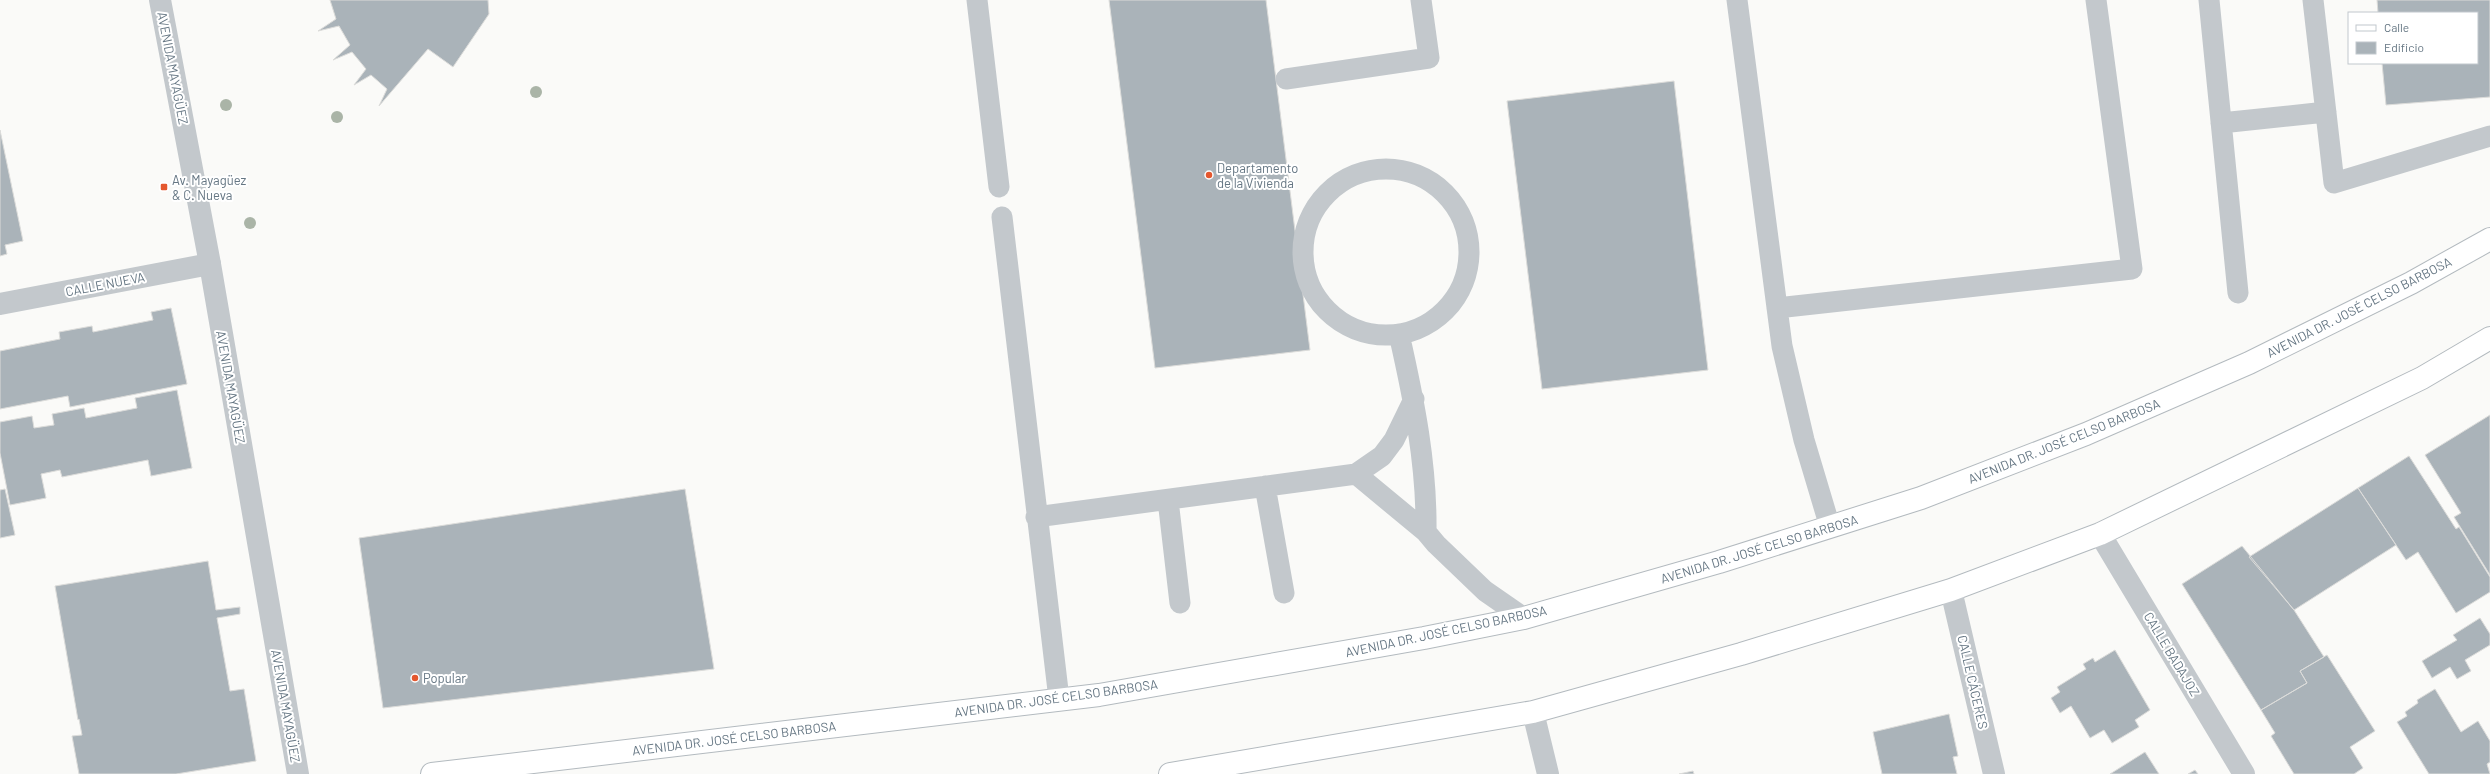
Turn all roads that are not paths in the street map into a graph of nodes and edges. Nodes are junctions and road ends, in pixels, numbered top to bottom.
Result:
1 (160, 0) edge
2 (977, 0) edge
3 (1421, 0) edge
4 (1737, 0) edge
5 (2096, 0) edge
6 (2209, 0) edge
7 (2313, 0) edge
8 (1286, 79) dead end
9 (2326, 112) junction
10 (2221, 123) junction
11 (2490, 136) edge
12 (999, 187) dead end
13 (1002, 217) dead end
14 (2490, 238) edge
15 (210, 264) junction
16 (2238, 293) dead end
17 (0, 304) edge
18 (1777, 308) junction
19 (1400, 334) junction
20 (2490, 338) edge
21 (1414, 399) junction
22 (1356, 474) junction
23 (1265, 486) junction
24 (1168, 500) junction
25 (1036, 517) junction
26 (1830, 527) junction
27 (1426, 532) junction
28 (2100, 534) junction
29 (1951, 590) junction
30 (1284, 593) dead end
31 (1180, 603) dead end
32 (1524, 618) junction
33 (1059, 699) junction
34 (1534, 712) junction
35 (298, 774) edge
36 (432, 774) edge
37 (1170, 774) edge
38 (1548, 774) edge
39 (1994, 774) edge
40 (2244, 774) edge

1 - 15 street, AVENIDA MAYAGÜEZ
2 - 12 lane
3 - 8 lane
4 - 18 lane
5 - 18 lane
6 - 10 lane
7 - 9 lane
9 - 10 lane
9 - 11 lane
10 - 16 lane
13 - 25 lane
14 - 26 main road, AVENIDA DR. JOSÉ CELSO BARBOSA
15 - 17 street, CALLE NUEVA
15 - 35 street, AVENIDA MAYAGÜEZ
18 - 26 lane
19 - 19 lane
19 - 21 lane
20 - 28 main road
21 - 22 lane
21 - 27 lane
22 - 23 lane
22 - 27 lane
23 - 24 lane
23 - 30 lane
24 - 25 lane
24 - 31 lane
25 - 33 lane
26 - 32 main road, AVENIDA DR. JOSÉ CELSO BARBOSA
27 - 32 lane
28 - 29 main road
28 - 40 street, CALLE BADAJOZ
29 - 34 main road
29 - 39 street, CALLE CÁCERES
32 - 33 main road, AVENIDA DR. JOSÉ CELSO BARBOSA
33 - 36 main road, AVENIDA DR. JOSÉ CELSO BARBOSA
34 - 37 main road
34 - 38 street

